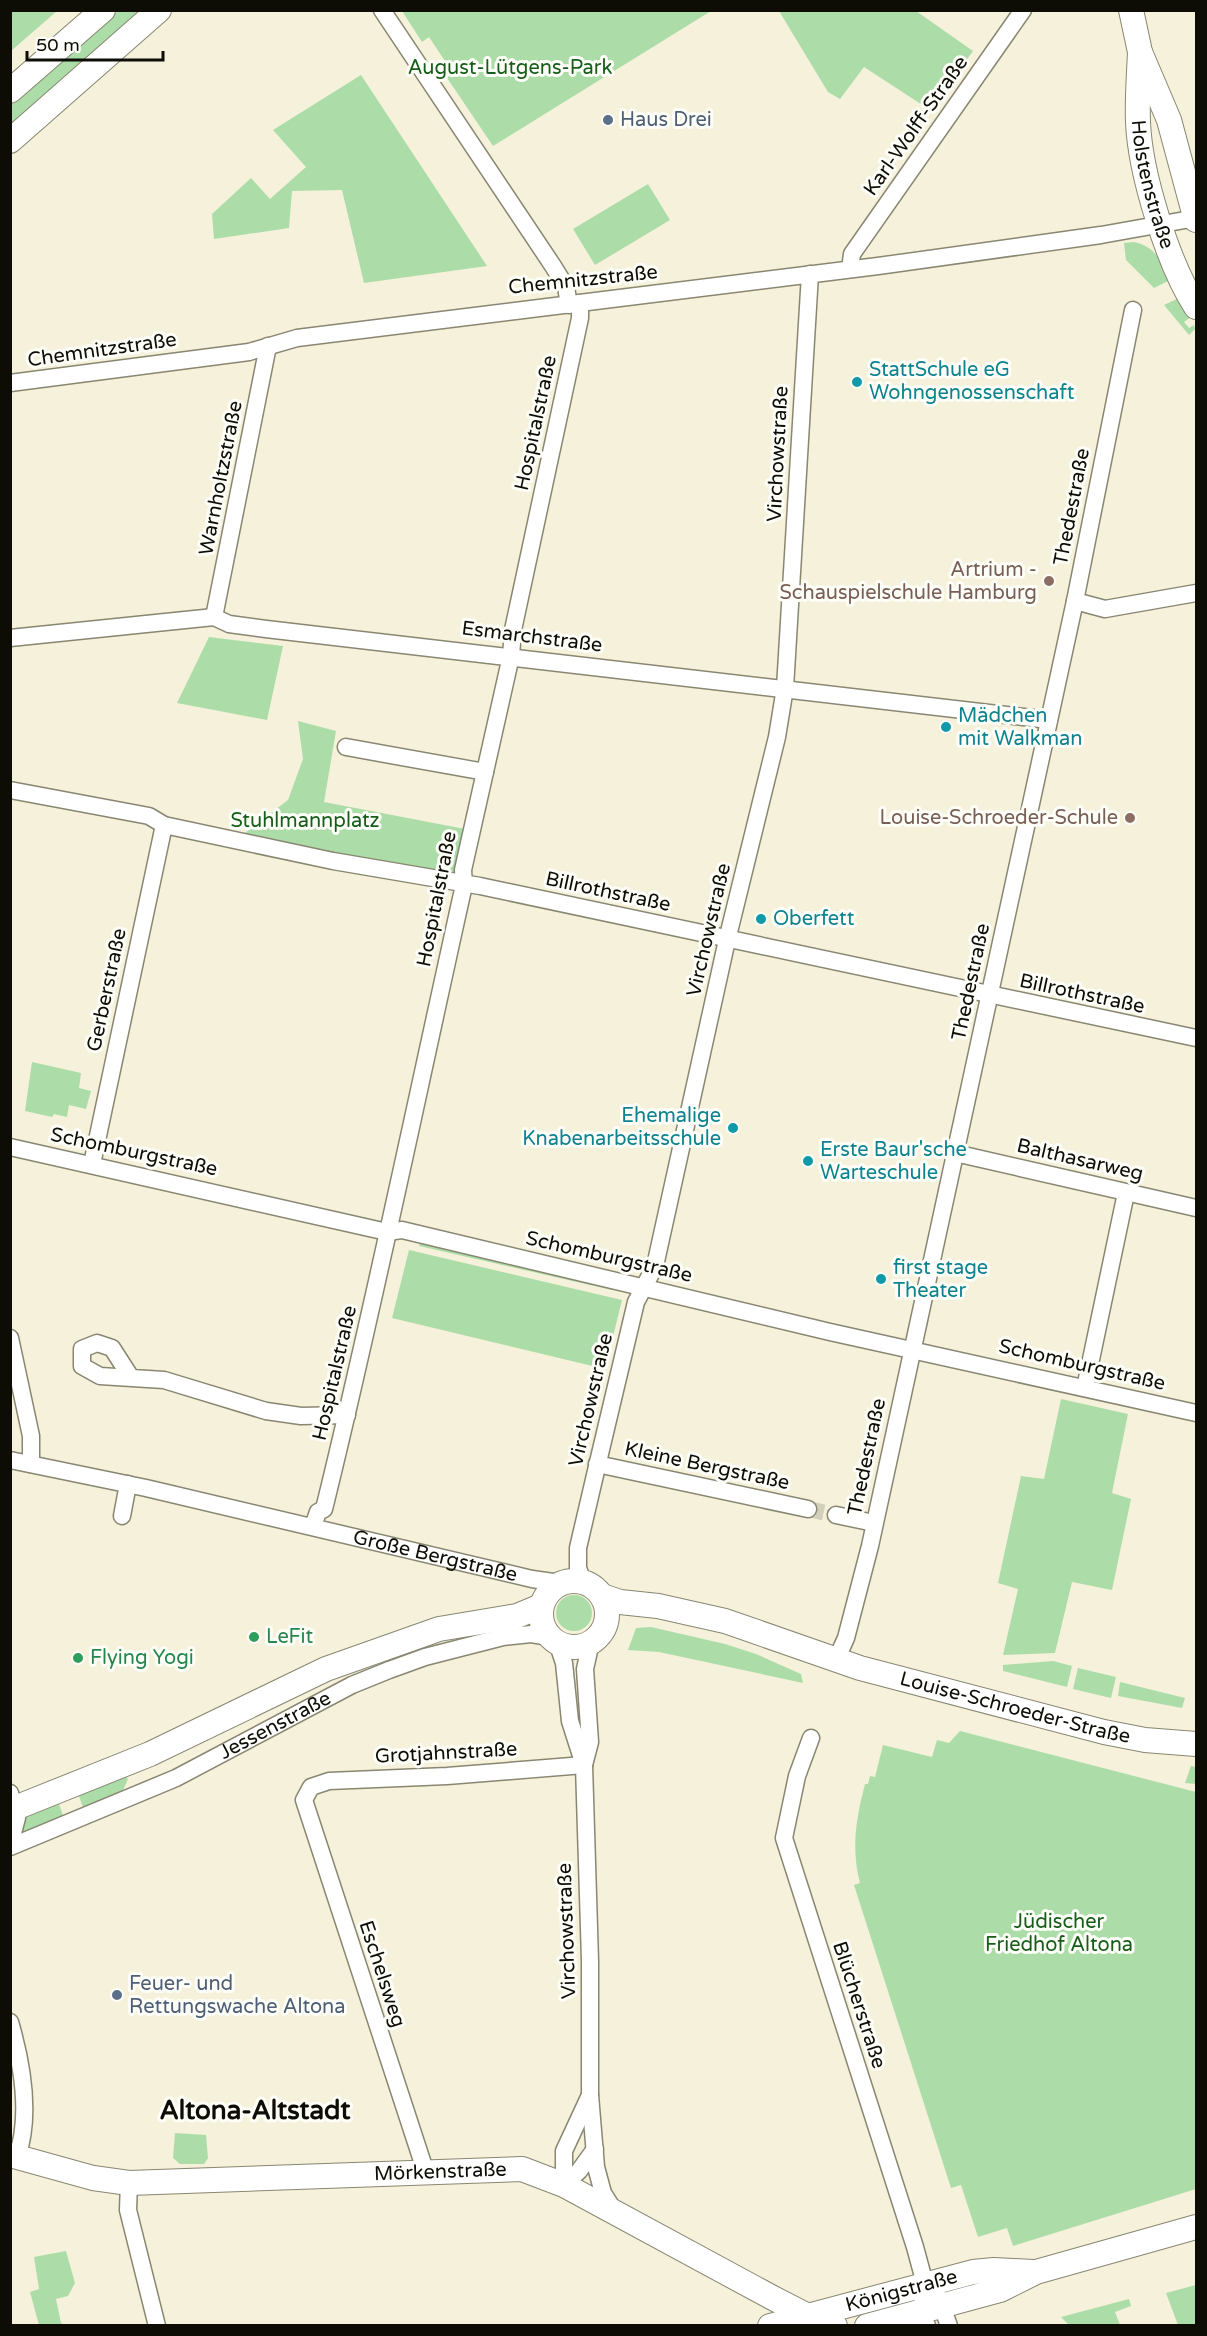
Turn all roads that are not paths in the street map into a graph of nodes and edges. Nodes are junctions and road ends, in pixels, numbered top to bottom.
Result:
1 (103, 10) edge
2 (159, 10) edge
3 (382, 10) edge
4 (1023, 10) edge
5 (1131, 10) edge
6 (1140, 52) junction
7 (10, 91) edge
8 (10, 141) edge
9 (1196, 219) edge
10 (1161, 226) junction
11 (850, 269) junction
12 (810, 274) junction
13 (574, 304) junction
14 (1197, 307) edge
15 (1133, 310) dead end
16 (268, 346) junction
17 (10, 383) edge
18 (1197, 593) edge
19 (1075, 601) junction
20 (214, 617) junction
21 (10, 638) edge
22 (511, 656) junction
23 (785, 688) junction
24 (1049, 720) junction
25 (346, 747) dead end
26 (485, 772) junction
27 (10, 790) edge
28 (164, 825) junction
29 (464, 885) junction
30 (728, 940) junction
31 (989, 996) junction
32 (1197, 1038) edge
33 (10, 1147) edge
34 (955, 1153) junction
35 (92, 1164) junction
36 (1126, 1192) junction
37 (1197, 1208) edge
38 (387, 1232) junction
39 (645, 1286) junction
40 (10, 1338) edge
41 (913, 1349) junction
42 (130, 1376) dead end
43 (1085, 1388) junction
44 (1197, 1413) edge
45 (347, 1415) junction
46 (10, 1460) edge
47 (31, 1464) junction
48 (597, 1464) junction
49 (128, 1484) junction
50 (807, 1509) tunnel mouth
51 (836, 1515) tunnel mouth
52 (122, 1516) dead end
53 (874, 1523) junction
54 (314, 1526) junction
55 (582, 1587) junction
56 (541, 1605) junction
57 (553, 1640) junction
58 (591, 1642) junction
59 (836, 1660) junction
60 (811, 1737) dead end
61 (1197, 1744) edge
62 (584, 1766) junction
63 (311, 1787) joint
64 (12, 1803) edge
65 (10, 1845) edge
66 (10, 2022) edge
67 (590, 2095) junction
68 (595, 2149) junction
69 (14, 2156) edge
70 (426, 2173) junction
71 (129, 2183) junction
72 (564, 2185) junction
73 (615, 2212) junction
74 (1197, 2227) edge
75 (1035, 2272) junction
76 (925, 2284) junction
77 (806, 2315) junction
78 (935, 2317) edge
79 (157, 2325) edge
80 (770, 2325) edge
81 (835, 2325) edge
82 (867, 2325) edge

1 - 7 street
2 - 8 street
3 - 13 street, Hospitalstraße
4 - 11 street, Karl-Wolff-Straße
5 - 6 street, Holstenstraße
6 - 9 street, Holstenstraße
6 - 10 street, Holstenstraße
9 - 10 street, Chemnitzstraße
10 - 11 street, Chemnitzstraße
10 - 14 street, Holstenstraße
11 - 12 street, Chemnitzstraße
12 - 13 street, Chemnitzstraße
12 - 23 street, Virchowstraße
13 - 16 street, Chemnitzstraße
13 - 22 street, Hospitalstraße
15 - 19 street, Thedestraße
16 - 17 street, Chemnitzstraße
16 - 20 street, Warnholtzstraße
18 - 19 street
19 - 24 street, Thedestraße
20 - 21 street, Esmarchstraße
20 - 22 street, Esmarchstraße
22 - 23 street, Esmarchstraße
22 - 26 street, Hospitalstraße
23 - 24 street, Esmarchstraße
23 - 30 street, Virchowstraße
24 - 31 street, Thedestraße
25 - 26 street
26 - 29 street, Hospitalstraße
27 - 28 street, Billrothstraße
28 - 29 street, Billrothstraße
28 - 35 street, Gerberstraße
29 - 30 street, Billrothstraße
29 - 38 street, Hospitalstraße
30 - 31 street, Billrothstraße
30 - 39 street, Virchowstraße
31 - 32 street, Billrothstraße
31 - 34 street, Thedestraße
33 - 35 street, Schomburgstraße
34 - 36 street, Balthasarweg
34 - 41 street, Thedestraße
35 - 38 street, Schomburgstraße
36 - 37 street, Balthasarweg
36 - 43 street
38 - 39 street, Schomburgstraße
38 - 45 street, Hospitalstraße
39 - 41 street, Schomburgstraße
39 - 48 street, Virchowstraße
40 - 47 street
41 - 43 street, Schomburgstraße
41 - 53 street, Thedestraße
42 - 45 street
43 - 44 street, Schomburgstraße
45 - 54 street, Hospitalstraße
46 - 47 street, Große Bergstraße
47 - 49 street, Große Bergstraße
48 - 50 street, Kleine Bergstraße
48 - 55 street, Virchowstraße
49 - 52 street
49 - 54 street, Große Bergstraße
51 - 53 street
53 - 59 street, Thedestraße
54 - 55 street, Große Bergstraße
55 - 56 street
55 - 58 street
55 - 59 street, Große Bergstraße
56 - 57 street
56 - 64 street, Jessenstraße
57 - 58 street
57 - 62 street, Virchowstraße
57 - 65 street, Jessenstraße
58 - 62 street, Virchowstraße
59 - 61 street, Louise-Schroeder-Straße
60 - 76 street, Blücherstraße
62 - 63 street, Grotjahnstraße
62 - 67 street, Virchowstraße
63 - 70 street, Eschelsweg
64 - 65 street
66 - 69 street
67 - 68 street, Virchowstraße
67 - 72 street, Virchowstraße
68 - 72 street
68 - 73 street, Virchowstraße
69 - 71 street, Mörkenstraße
70 - 71 street, Mörkenstraße
70 - 72 street, Mörkenstraße
71 - 79 street
72 - 73 street, Mörkenstraße
73 - 77 street, Mörkenstraße
74 - 75 street, Königstraße
75 - 76 street, Königstraße
75 - 78 street, Königstraße
76 - 77 street, Königstraße
76 - 78 street
77 - 80 street, Königstraße
77 - 81 street, Mörkenstraße
78 - 82 street, Königstraße

